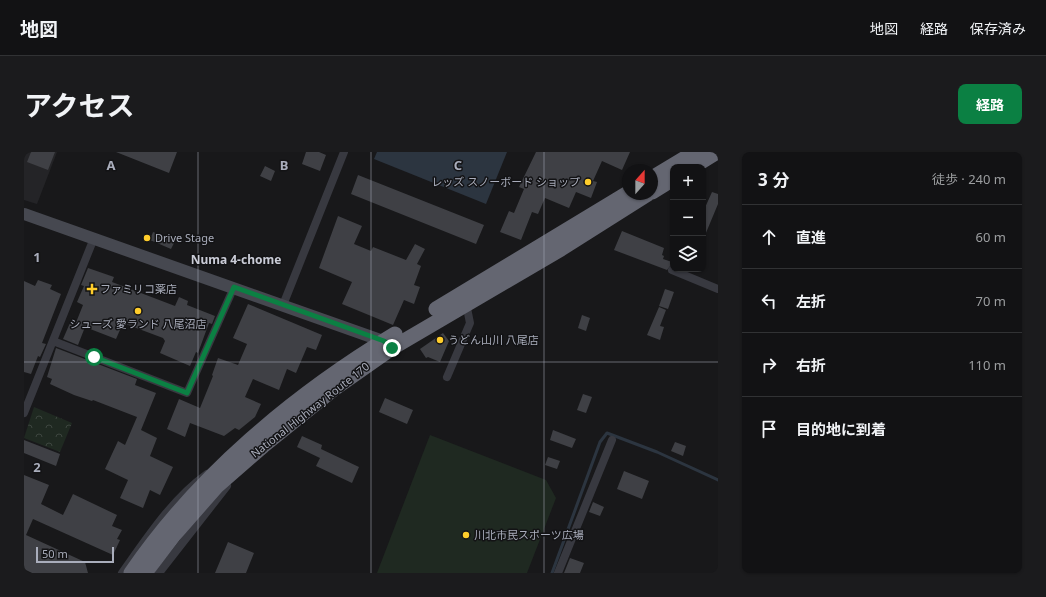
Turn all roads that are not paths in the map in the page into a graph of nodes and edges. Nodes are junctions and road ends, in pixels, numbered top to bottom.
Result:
1 (344, 152) edge
2 (696, 152) edge
3 (717, 152) edge
4 (698, 164) edge
5 (658, 174) edge
6 (670, 181) edge
7 (658, 188) edge
8 (622, 197) edge
9 (639, 200) edge
10 (24, 214) edge
11 (94, 238) junction
12 (677, 272) edge
13 (234, 287) junction
14 (718, 289) edge
15 (466, 303) junction
16 (283, 304) junction
17 (53, 341) junction
18 (388, 344) junction
19 (447, 377) dead end
20 (24, 413) edge
21 (612, 440) dead end
22 (242, 456) junction
23 (122, 573) edge
24 (131, 573) edge
25 (145, 573) edge
26 (159, 573) edge
27 (558, 573) edge

1 - 16 street
2 - 5 highway
3 - 4 highway
6 - 7 highway
8 - 18 highway, National Highway Route 170
9 - 15 highway, National Highway Route 170
10 - 11 street
11 - 13 street
11 - 17 street
12 - 14 street
13 - 16 street
13 - 17 street
15 - 18 highway, National Highway Route 170
15 - 19 street
16 - 18 street
17 - 20 street
18 - 22 highway, National Highway Route 170
21 - 27 street
22 - 23 street
22 - 24 highway, National Highway Route 170
22 - 25 highway, National Highway Route 170
22 - 26 street

